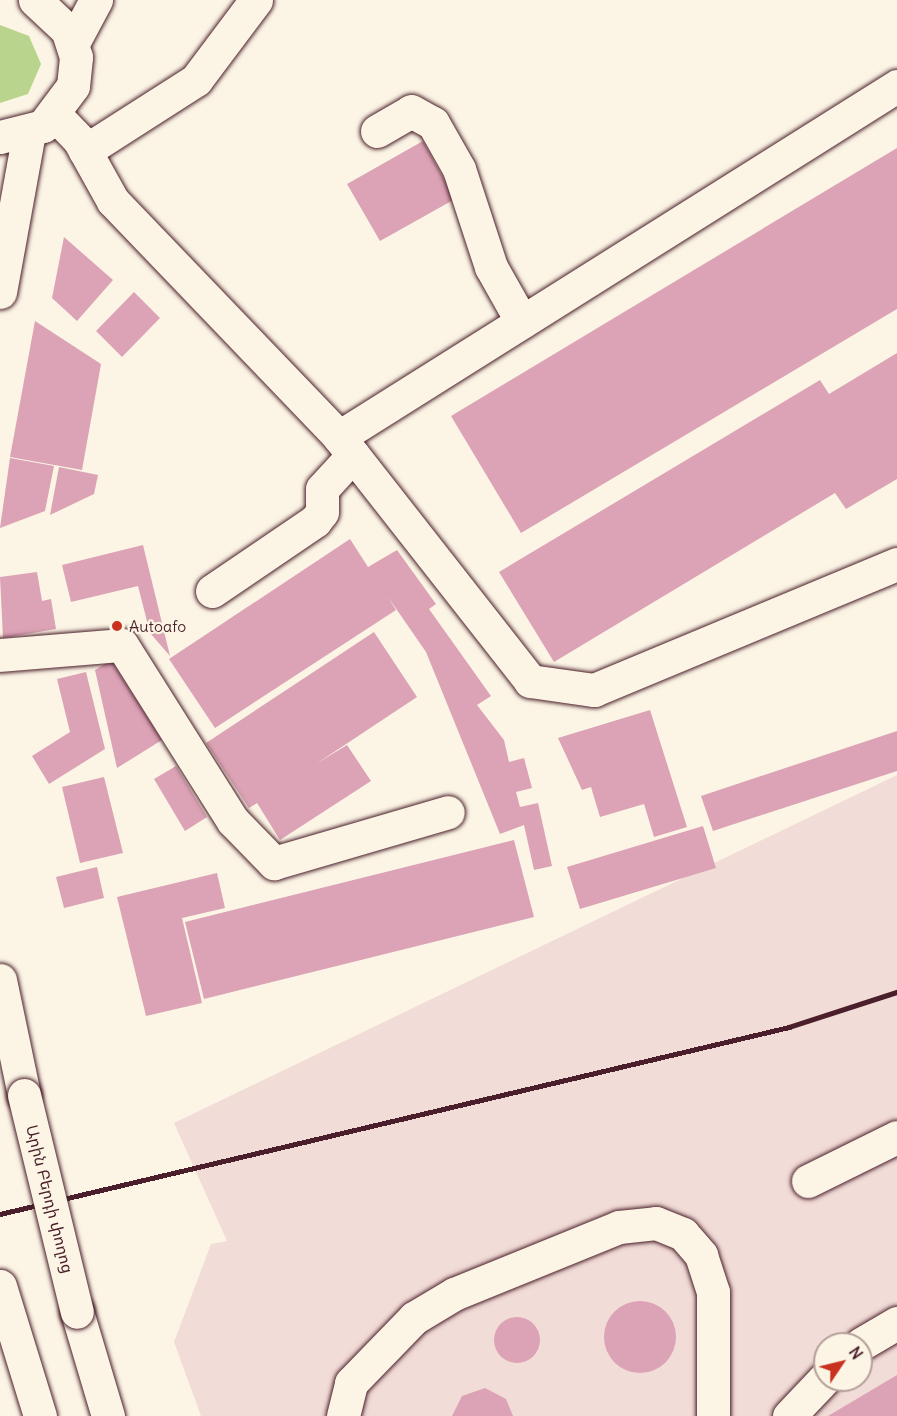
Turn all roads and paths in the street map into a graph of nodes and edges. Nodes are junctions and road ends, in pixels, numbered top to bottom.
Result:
1 (35, 0) edge
2 (96, 0) edge
3 (256, 0) edge
4 (73, 43) junction
5 (897, 86) edge
6 (28, 128) edge
7 (377, 131) dead end
8 (85, 151) junction
9 (0, 292) edge
10 (522, 322) junction
11 (346, 446) junction
12 (897, 564) edge
13 (212, 591) dead end
14 (0, 655) edge
15 (448, 812) dead end
16 (0, 980) edge
17 (897, 1137) edge
18 (808, 1181) dead end
19 (0, 1286) edge
20 (897, 1323) edge
21 (873, 1337) edge
22 (813, 1391) edge
23 (40, 1416) edge
24 (108, 1416) edge
25 (343, 1416) edge
26 (713, 1416) edge
27 (789, 1416) edge

1 - 4 main road
2 - 4 main road
3 - 8 main road
4 - 6 main road
5 - 10 main road
6 - 8 main road
6 - 9 main road
7 - 10 main road
8 - 11 main road
10 - 11 main road
11 - 12 main road
11 - 13 main road
14 - 15 main road
16 - 24 main road, Արին Բերդի փողոց, bridge
17 - 18 main road
19 - 23 main road
20 - 21 main road
22 - 27 main road
25 - 26 main road

